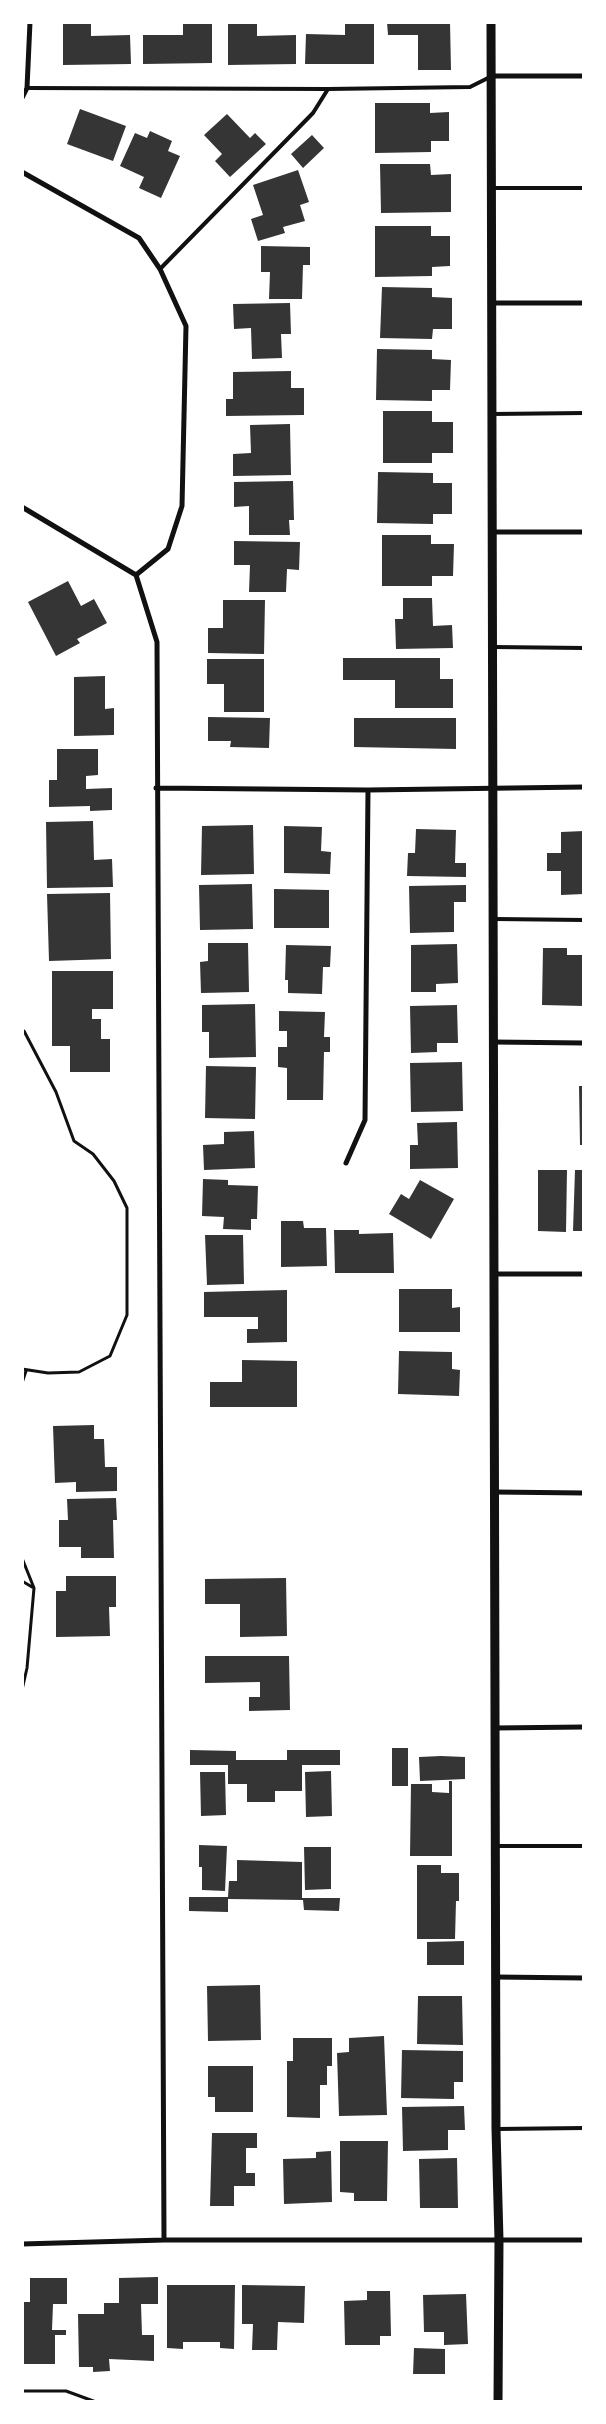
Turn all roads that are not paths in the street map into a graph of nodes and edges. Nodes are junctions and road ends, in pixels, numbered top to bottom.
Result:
1 (30, 22) edge
2 (491, 22) edge
3 (492, 76) junction
4 (584, 76) edge
5 (27, 88) junction
6 (328, 89) junction
7 (22, 98) edge
8 (22, 172) edge
9 (491, 188) junction
10 (584, 188) edge
11 (160, 269) junction
12 (491, 303) junction
13 (584, 303) edge
14 (584, 413) edge
15 (491, 414) junction
16 (22, 507) edge
17 (491, 532) junction
18 (584, 532) edge
19 (136, 575) junction
20 (492, 647) junction
21 (584, 648) edge
22 (492, 787) junction
23 (156, 788) junction
24 (584, 788) edge
25 (368, 790) junction
26 (492, 919) junction
27 (584, 920) edge
28 (493, 1042) junction
29 (584, 1043) edge
30 (346, 1163) dead end
31 (493, 1274) junction
32 (584, 1274) edge
33 (494, 1492) junction
34 (584, 1493) edge
35 (584, 1727) edge
36 (494, 1728) junction
37 (495, 1846) junction
38 (584, 1846) edge
39 (495, 1977) junction
40 (584, 1978) edge
41 (584, 2128) edge
42 (496, 2129) junction
43 (164, 2240) junction
44 (499, 2240) junction
45 (584, 2240) edge
46 (22, 2244) edge
47 (498, 2402) edge

1 - 5 street
2 - 3 street
3 - 4 street
3 - 6 lane
3 - 9 street
5 - 6 lane
5 - 7 street
6 - 11 lane
8 - 11 street
9 - 10 lane
9 - 12 street
11 - 19 street
12 - 13 street
12 - 15 street
14 - 15 lane
15 - 17 street
16 - 19 street
17 - 18 street
17 - 20 street
19 - 23 street
20 - 21 lane
20 - 22 street
22 - 24 street
22 - 25 street
22 - 26 street
23 - 25 street
23 - 43 street
25 - 30 street
26 - 27 lane
26 - 28 street
28 - 29 street
28 - 31 street
31 - 32 street
31 - 33 street
33 - 34 street
33 - 36 street
35 - 36 street
36 - 37 street
37 - 38 lane
37 - 39 street
39 - 40 street
39 - 42 street
41 - 42 lane
42 - 44 street
43 - 44 street
43 - 46 street
44 - 45 street
44 - 47 street

